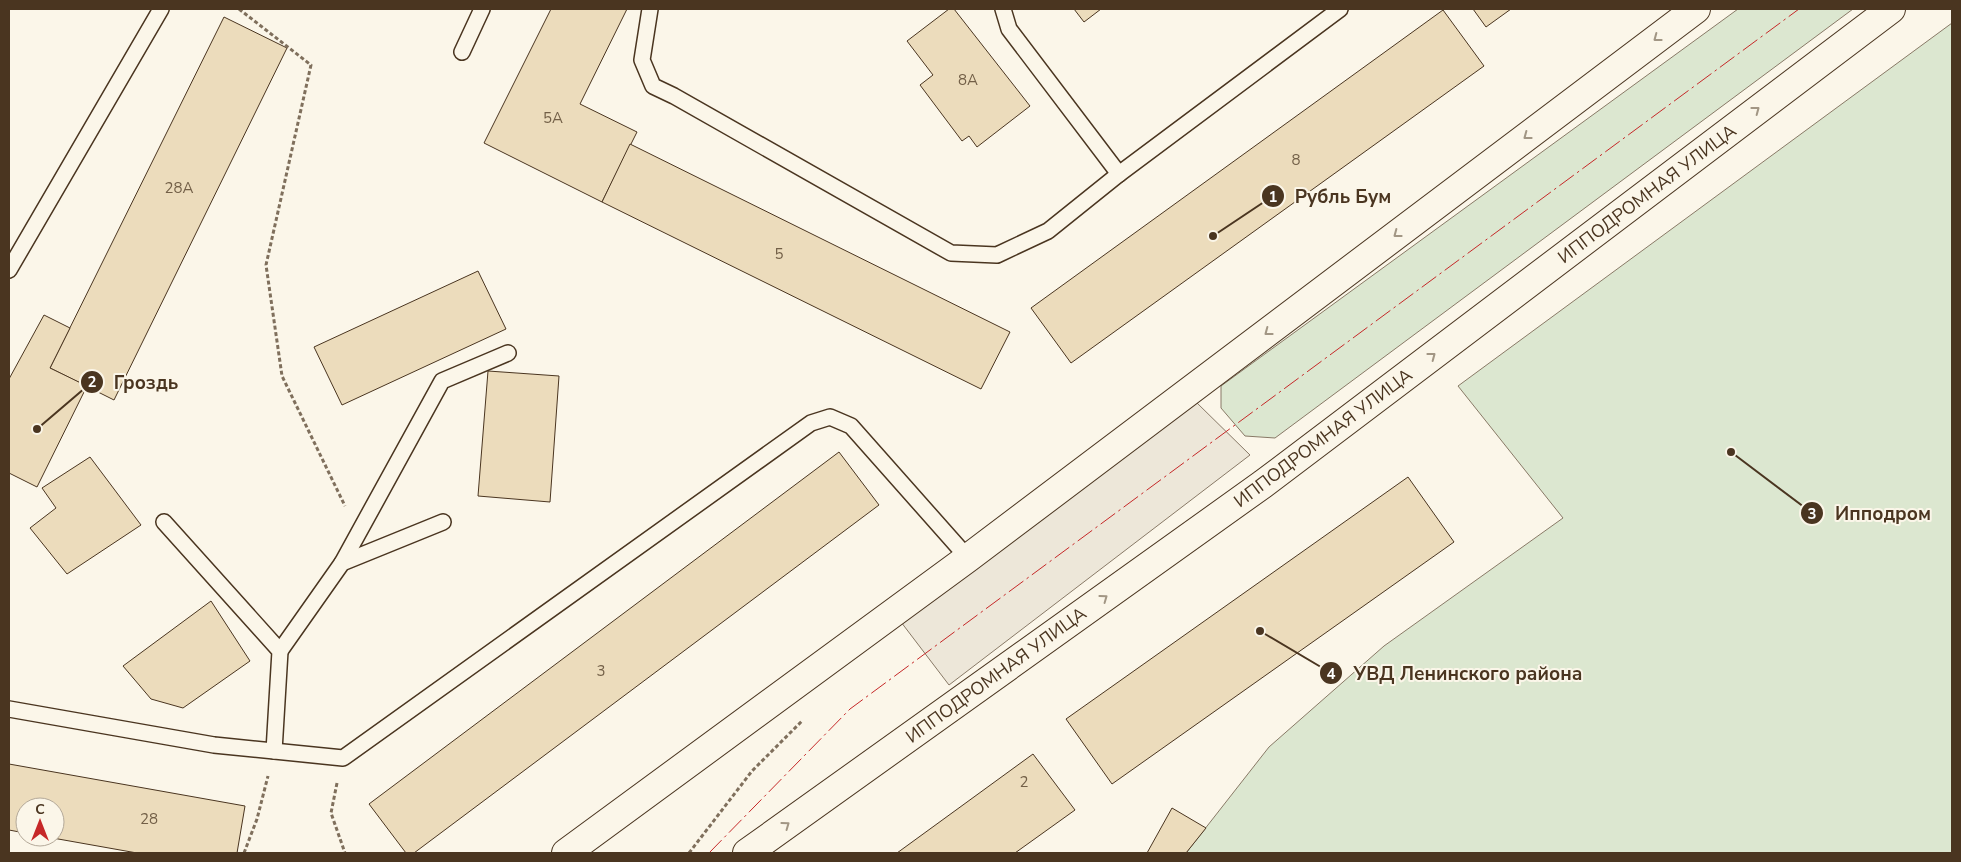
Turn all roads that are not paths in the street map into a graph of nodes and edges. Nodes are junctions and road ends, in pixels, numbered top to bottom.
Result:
1 (161, 9) edge
2 (482, 9) edge
3 (650, 9) edge
4 (1003, 9) edge
5 (1340, 9) edge
6 (1696, 9) edge
7 (1890, 9) edge
8 (462, 52) dead end
9 (1119, 174) junction
10 (9, 270) edge
11 (508, 353) dead end
12 (164, 522) dead end
13 (443, 522) dead end
14 (968, 558) junction
15 (342, 563) junction
16 (280, 651) junction
17 (9, 709) edge
18 (274, 751) junction
19 (566, 853) edge
20 (747, 853) edge

1 - 10 lane
2 - 8 lane
3 - 9 lane
4 - 9 lane
5 - 9 lane
6 -> 14 street
20 -> 7 street, ИППОДРОМНАЯ УЛИЦА
11 - 15 lane
12 - 16 lane
13 - 15 lane
14 - 18 lane
14 - 19 street
15 - 16 lane
16 - 18 lane
17 - 18 lane

